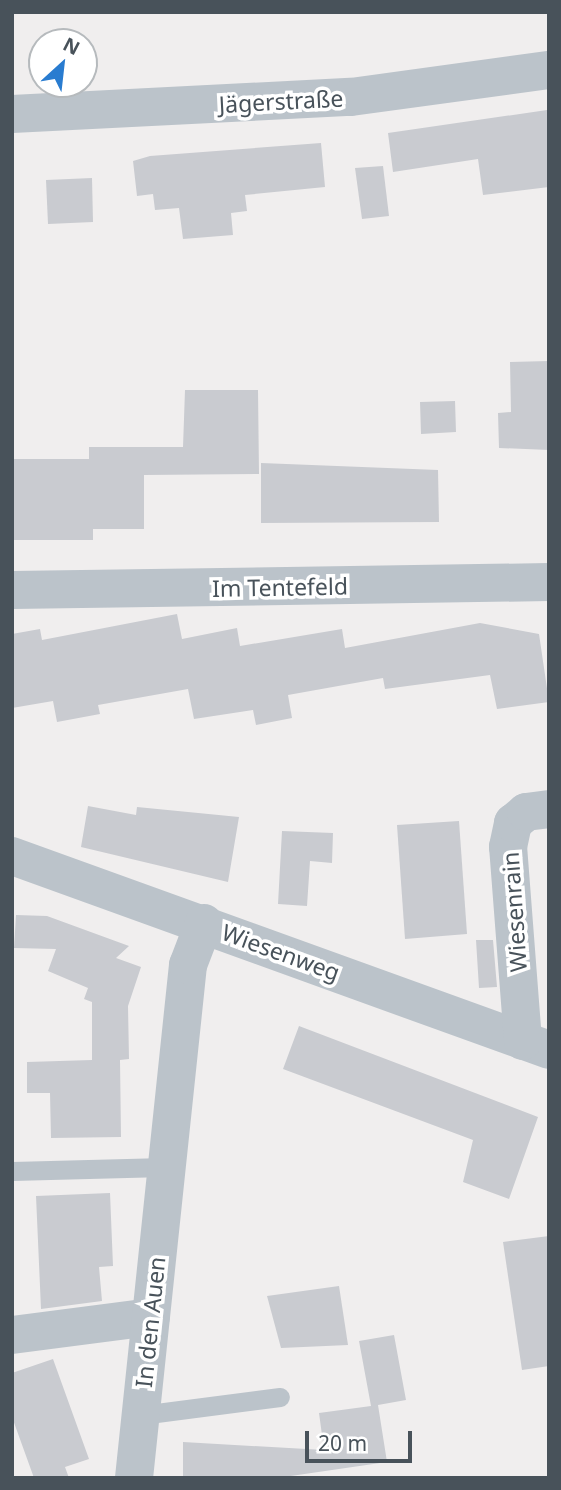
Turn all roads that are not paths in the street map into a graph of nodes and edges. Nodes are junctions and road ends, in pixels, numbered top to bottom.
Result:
1 (549, 70) edge
2 (12, 114) edge
3 (549, 582) edge
4 (12, 590) edge
5 (549, 809) edge
6 (12, 856) edge
7 (204, 923) junction
8 (536, 1046) edge
9 (165, 1167) junction
10 (12, 1171) edge
11 (151, 1317) junction
12 (12, 1335) edge
13 (280, 1397) dead end
14 (141, 1415) junction
15 (134, 1478) edge

1 - 2 street, Jägerstraße
3 - 4 street, Im Tentefeld
5 - 8 street, Wiesenrain
6 - 7 street, Wiesenweg
7 - 8 street, Wiesenweg
7 - 9 street, In den Auen
9 - 10 lane
9 - 11 street, In den Auen
11 - 12 street
11 - 14 street, In den Auen
13 - 14 lane
14 - 15 street, In den Auen

